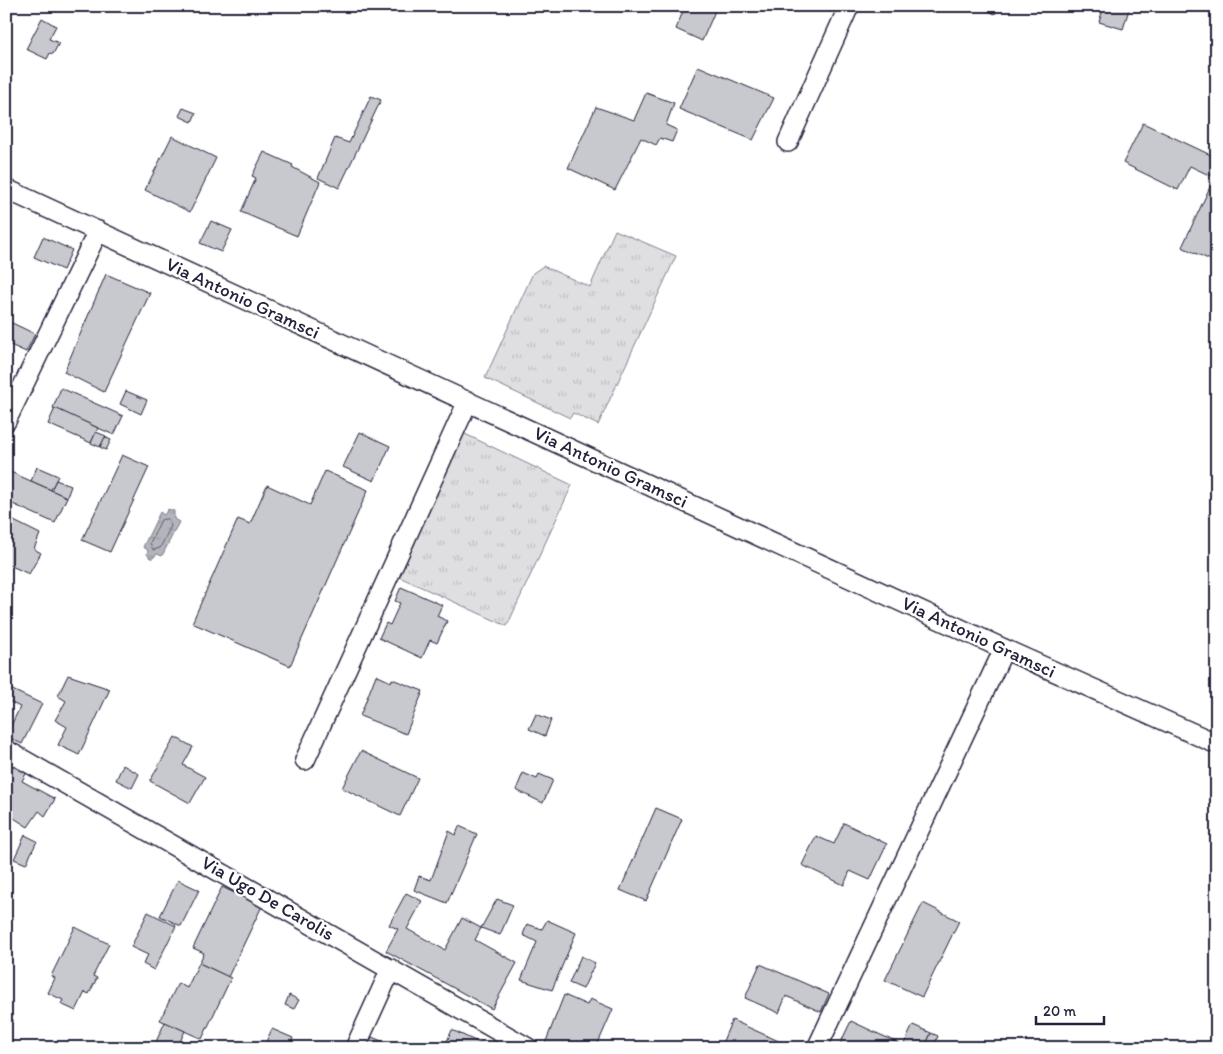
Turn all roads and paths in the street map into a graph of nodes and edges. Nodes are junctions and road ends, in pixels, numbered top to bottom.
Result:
1 (849, 6) edge
2 (788, 142) dead end
3 (6, 189) edge
4 (98, 231) junction
5 (468, 401) junction
6 (6, 421) edge
7 (1004, 649) junction
8 (1217, 744) edge
9 (6, 750) edge
10 (305, 760) dead end
11 (391, 969) junction
12 (355, 1048) edge
13 (528, 1048) edge
14 (817, 1048) edge

1 - 2 street
3 - 4 street, Via Antonio Gramsci
4 - 5 street, Via Antonio Gramsci
4 - 6 street
5 - 7 street, Via Antonio Gramsci
5 - 10 street
7 - 8 street, Via Antonio Gramsci
7 - 14 street
9 - 11 street, Via Ugo De Carolis
11 - 12 street
11 - 13 street, Via Ugo De Carolis

